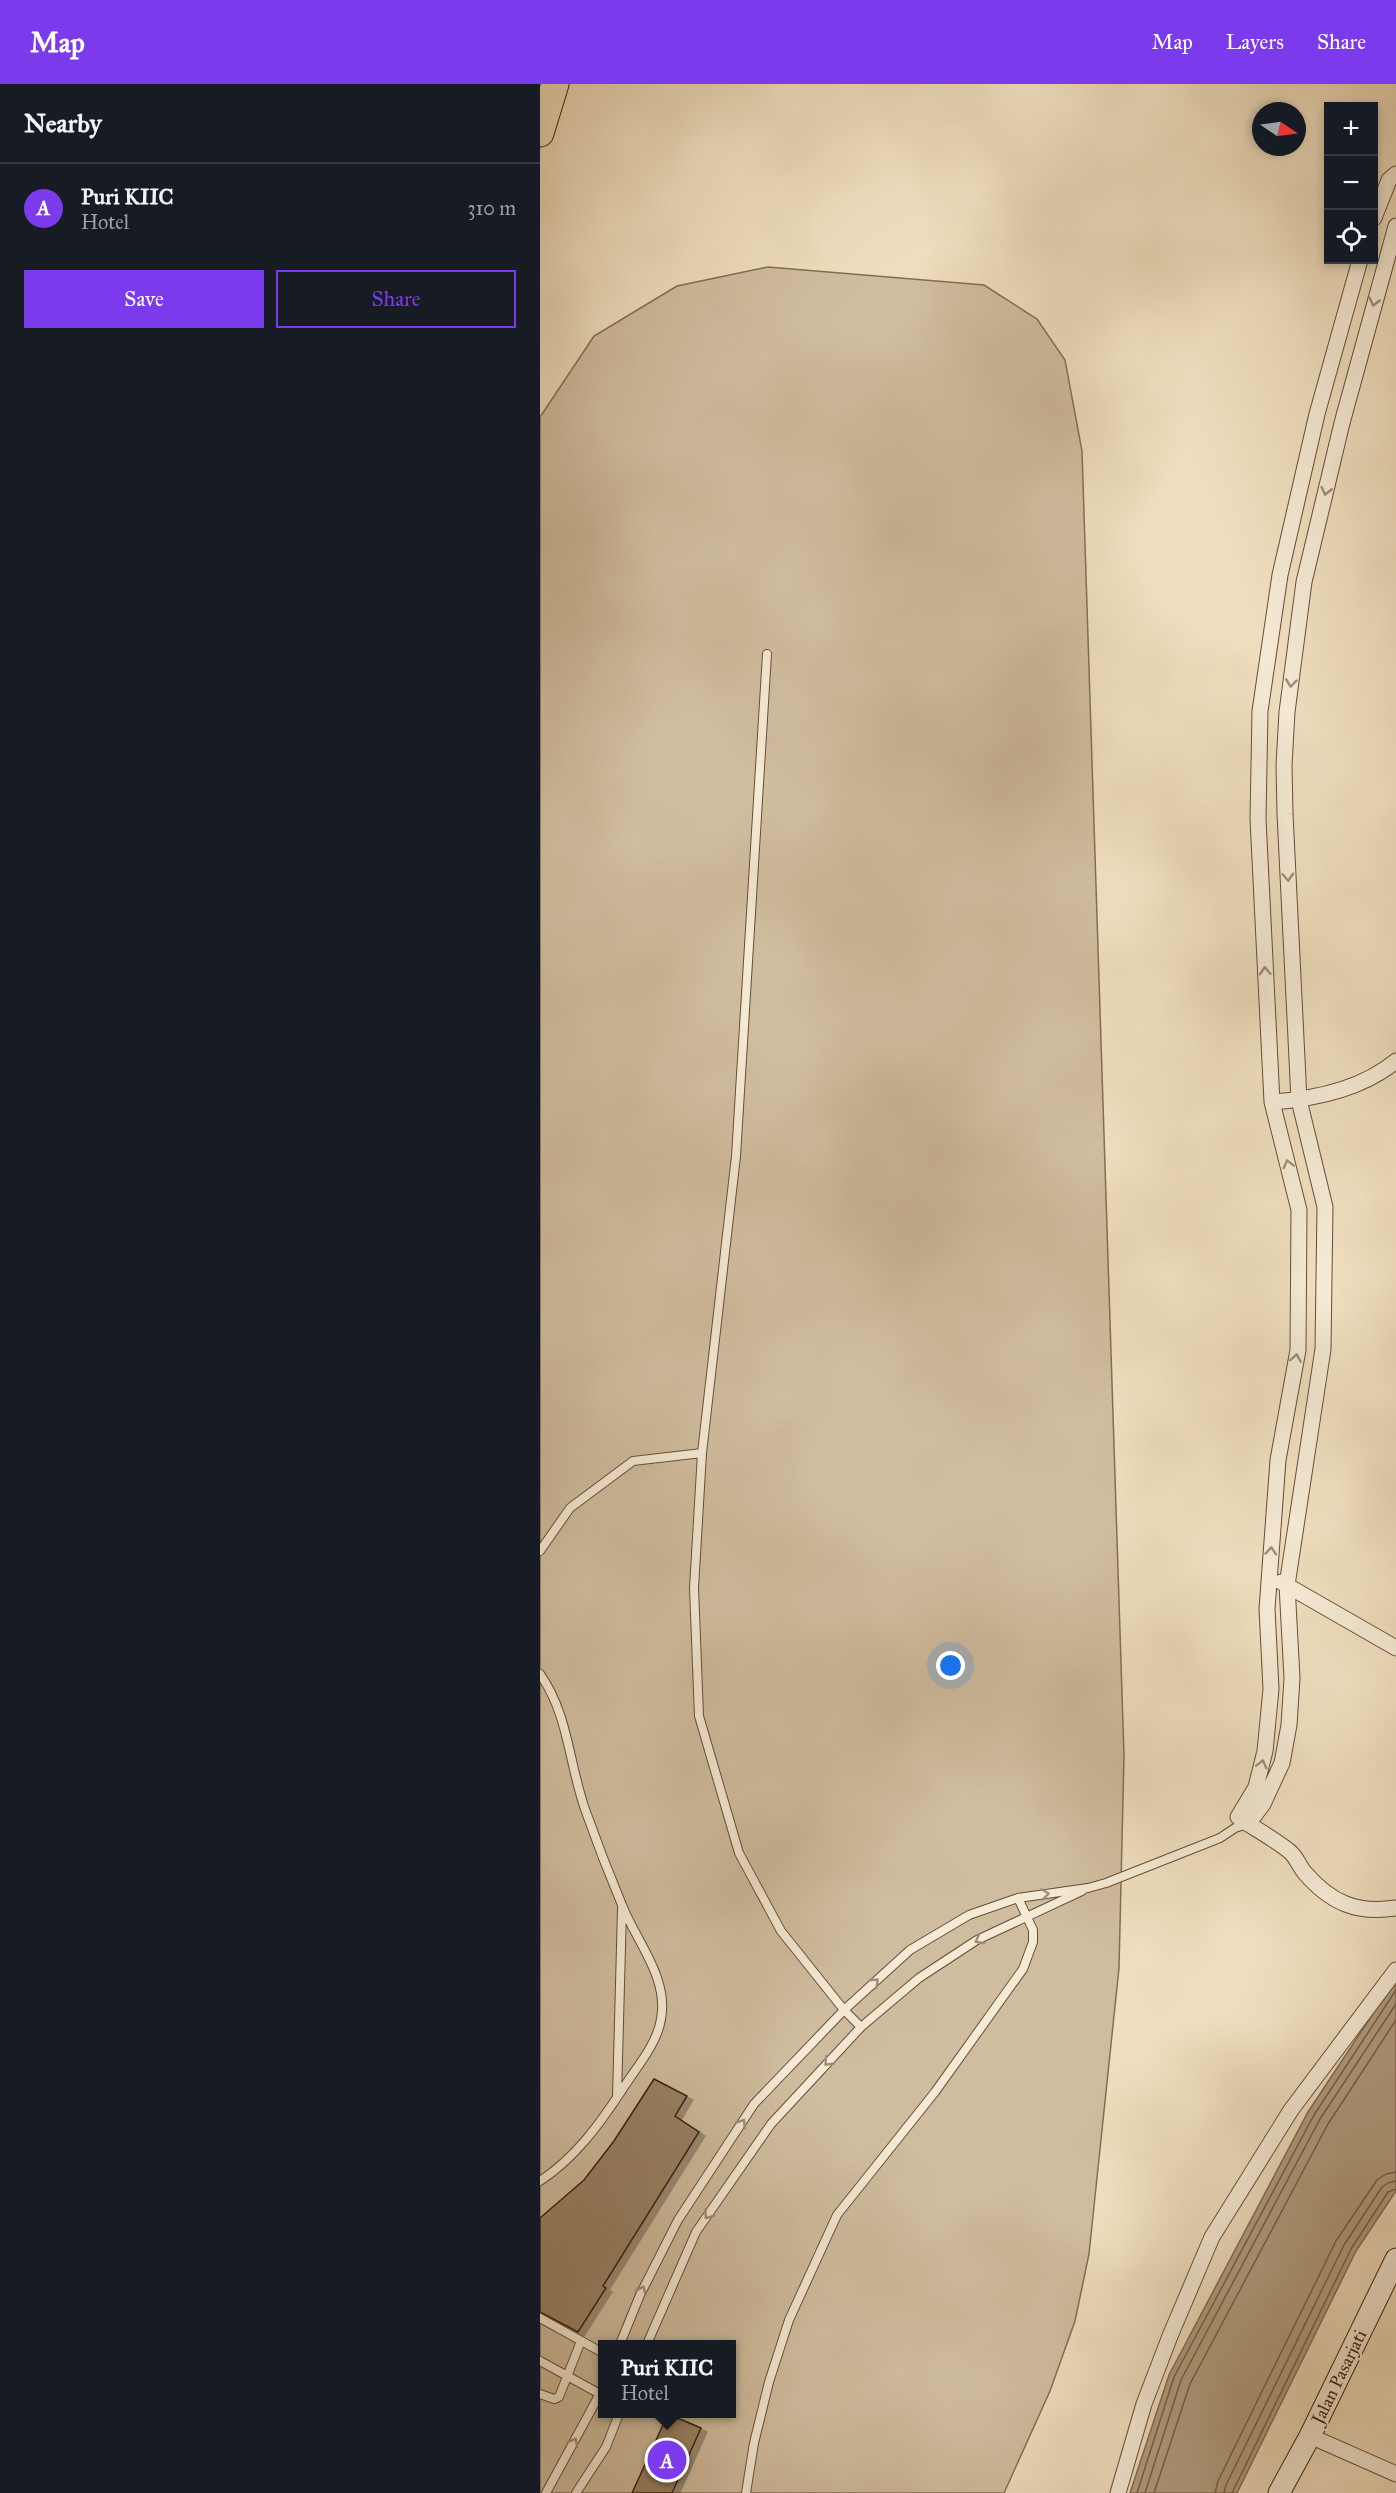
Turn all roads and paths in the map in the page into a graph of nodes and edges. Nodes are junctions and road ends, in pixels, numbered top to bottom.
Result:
1 (555, 84) edge
2 (540, 133) edge
3 (1396, 174) edge
4 (1377, 210) edge
5 (1396, 226) edge
6 (1359, 264) edge
7 (1317, 414) junction
8 (1342, 423) junction
9 (767, 654) dead end
10 (1396, 1061) edge
11 (1299, 1100) junction
12 (1272, 1102) junction
13 (702, 1453) junction
14 (540, 1551) edge
15 (1269, 1576) junction
16 (1287, 1585) junction
17 (1396, 1648) edge
18 (540, 1674) edge
19 (1240, 1823) junction
20 (1088, 1888) junction
21 (1018, 1898) junction
22 (622, 1907) junction
23 (1396, 1908) edge
24 (1028, 1918) junction
25 (1396, 1970) edge
26 (844, 2010) junction
27 (861, 2027) junction
28 (617, 2098) junction
29 (540, 2181) edge
30 (1396, 2259) edge
31 (540, 2318) edge
32 (622, 2340) edge
33 (649, 2340) edge
34 (581, 2341) junction
35 (598, 2350) edge
36 (540, 2361) edge
37 (568, 2377) junction
38 (598, 2390) edge
39 (540, 2394) edge
40 (598, 2397) edge
41 (617, 2418) edge
42 (1310, 2436) junction
43 (1396, 2474) edge
44 (546, 2493) edge
45 (576, 2493) edge
46 (746, 2493) edge
47 (1119, 2493) edge
48 (1279, 2493) edge

1 - 2 highway
3 - 4 street
5 -> 8 street
6 - 7 street
7 - 8 street
12 -> 7 street
8 -> 11 street
9 - 13 lane
10 - 11 street
11 - 12 street
11 - 16 street
15 -> 12 street
13 - 14 lane
13 - 26 lane
15 - 16 street
19 -> 15 street
16 - 17 street
16 - 19 street
18 - 22 lane
19 - 20 lane
19 - 23 street
21 -> 20 lane
20 - 24 lane
21 - 24 lane
26 -> 21 lane
22 - 28 lane
22 - 28 lane
24 -> 27 lane
24 - 46 lane
25 - 47 street
26 - 27 lane
32 -> 26 lane
27 -> 33 lane
28 - 29 lane
30 - 42 main road, Jalan Pasarjati
31 - 34 lane
34 - 35 lane
34 - 37 lane
36 - 37 lane
37 - 38 lane
37 - 39 lane
44 -> 40 lane
41 - 45 lane
42 - 43 street
42 - 48 main road, Jalan Pasarjati

